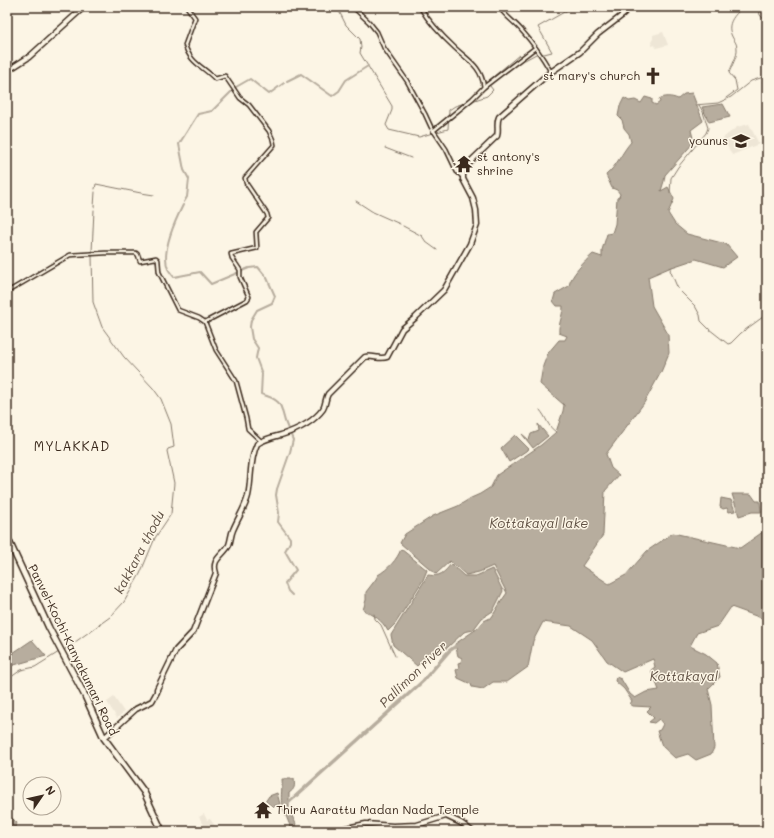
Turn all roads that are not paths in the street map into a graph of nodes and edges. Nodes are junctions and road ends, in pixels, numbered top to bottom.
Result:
1 (84, 7) edge
2 (187, 7) edge
3 (353, 7) edge
4 (420, 7) edge
5 (499, 7) edge
6 (624, 7) edge
7 (535, 48) junction
8 (7, 71) edge
9 (551, 72) junction
10 (487, 85) junction
11 (433, 131) junction
12 (463, 178) junction
13 (7, 292) edge
14 (205, 322) junction
15 (261, 441) junction
16 (7, 537) edge
17 (105, 737) junction
18 (162, 831) edge
19 (332, 831) edge
20 (472, 831) edge

1 - 8 main road
2 - 14 street
3 - 11 street
4 - 10 street
5 - 7 street
6 - 9 main road
7 - 9 street
7 - 10 street
9 - 12 main road
10 - 11 street
11 - 12 street
12 - 15 main road
13 - 14 street
14 - 15 street
15 - 17 main road
16 - 17 highway, Panvel-Kochi-Kanyakumari Road
17 - 18 highway, Panvel-Kochi-Kanyakumari Road
19 - 20 main road

